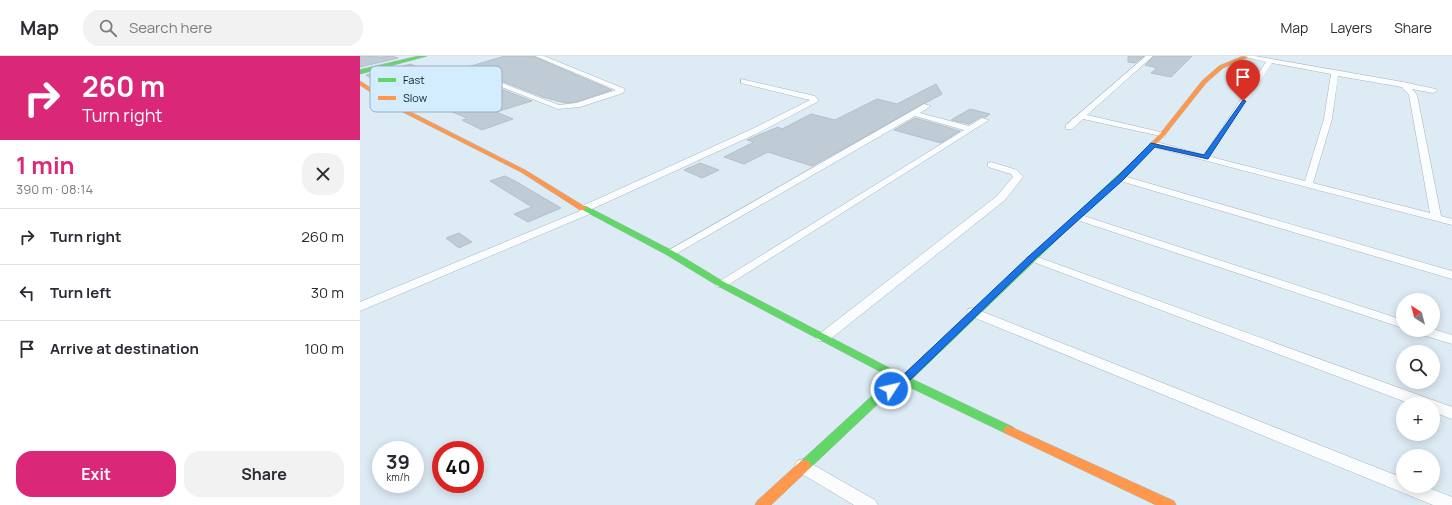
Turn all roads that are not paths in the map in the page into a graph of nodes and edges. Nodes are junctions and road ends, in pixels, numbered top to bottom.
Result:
1 (425, 56) edge
2 (538, 56) edge
3 (1150, 56) edge
4 (1245, 56) edge
5 (1270, 61) junction
6 (384, 66) edge
7 (370, 70) edge
8 (360, 72) edge
9 (1335, 73) junction
10 (744, 81) dead end
11 (360, 83) edge
12 (1403, 84) junction
13 (502, 85) edge
14 (370, 90) edge
15 (1433, 91) dead end
16 (927, 106) dead end
17 (409, 112) edge
18 (915, 114) junction
19 (1083, 117) junction
20 (985, 120) dead end
21 (1069, 127) dead end
22 (972, 129) junction
23 (1162, 135) junction
24 (1153, 144) junction
25 (1206, 158) junction
26 (991, 165) dead end
27 (1120, 178) junction
28 (1308, 184) junction
29 (586, 210) junction
30 (1078, 217) junction
31 (1436, 218) junction
32 (1452, 222) edge
33 (670, 253) junction
34 (1032, 258) junction
35 (1452, 275) edge
36 (721, 284) junction
37 (360, 307) edge
38 (973, 312) junction
39 (1396, 322) edge
40 (1440, 336) edge
41 (823, 338) junction
42 (1452, 340) edge
43 (904, 380) junction
44 (1407, 397) edge
45 (1440, 409) edge
46 (1452, 413) edge
47 (803, 466) junction
48 (1396, 483) edge
49 (1422, 493) edge
50 (762, 505) edge
51 (869, 505) edge
52 (1169, 505) edge
53 (1452, 505) edge

1 - 6 street
2 - 13 street
3 - 19 street
4 - 5 street
4 - 23 street
5 - 9 street
5 - 25 street
7 - 8 street
9 - 12 street
9 - 28 street
10 - 29 street
11 - 14 street
12 - 15 street
12 - 31 street
16 - 18 street
17 - 29 street
18 - 22 street
18 - 33 street
19 - 21 street
19 - 23 street
20 - 22 street
22 - 36 street
23 - 24 street
24 - 25 street
24 - 27 street
25 - 28 street
26 - 41 street
27 - 30 street
27 - 35 street
28 - 31 street
29 - 33 street
29 - 37 street
30 - 34 street
30 - 39 street
31 - 32 street
33 - 36 street
34 - 38 street
34 - 44 street
36 - 41 street
38 - 43 street
38 - 48 street
40 - 42 street
41 - 43 street
43 - 47 street
43 - 52 street
45 - 46 street
47 - 50 street
47 - 51 street
49 - 53 street

